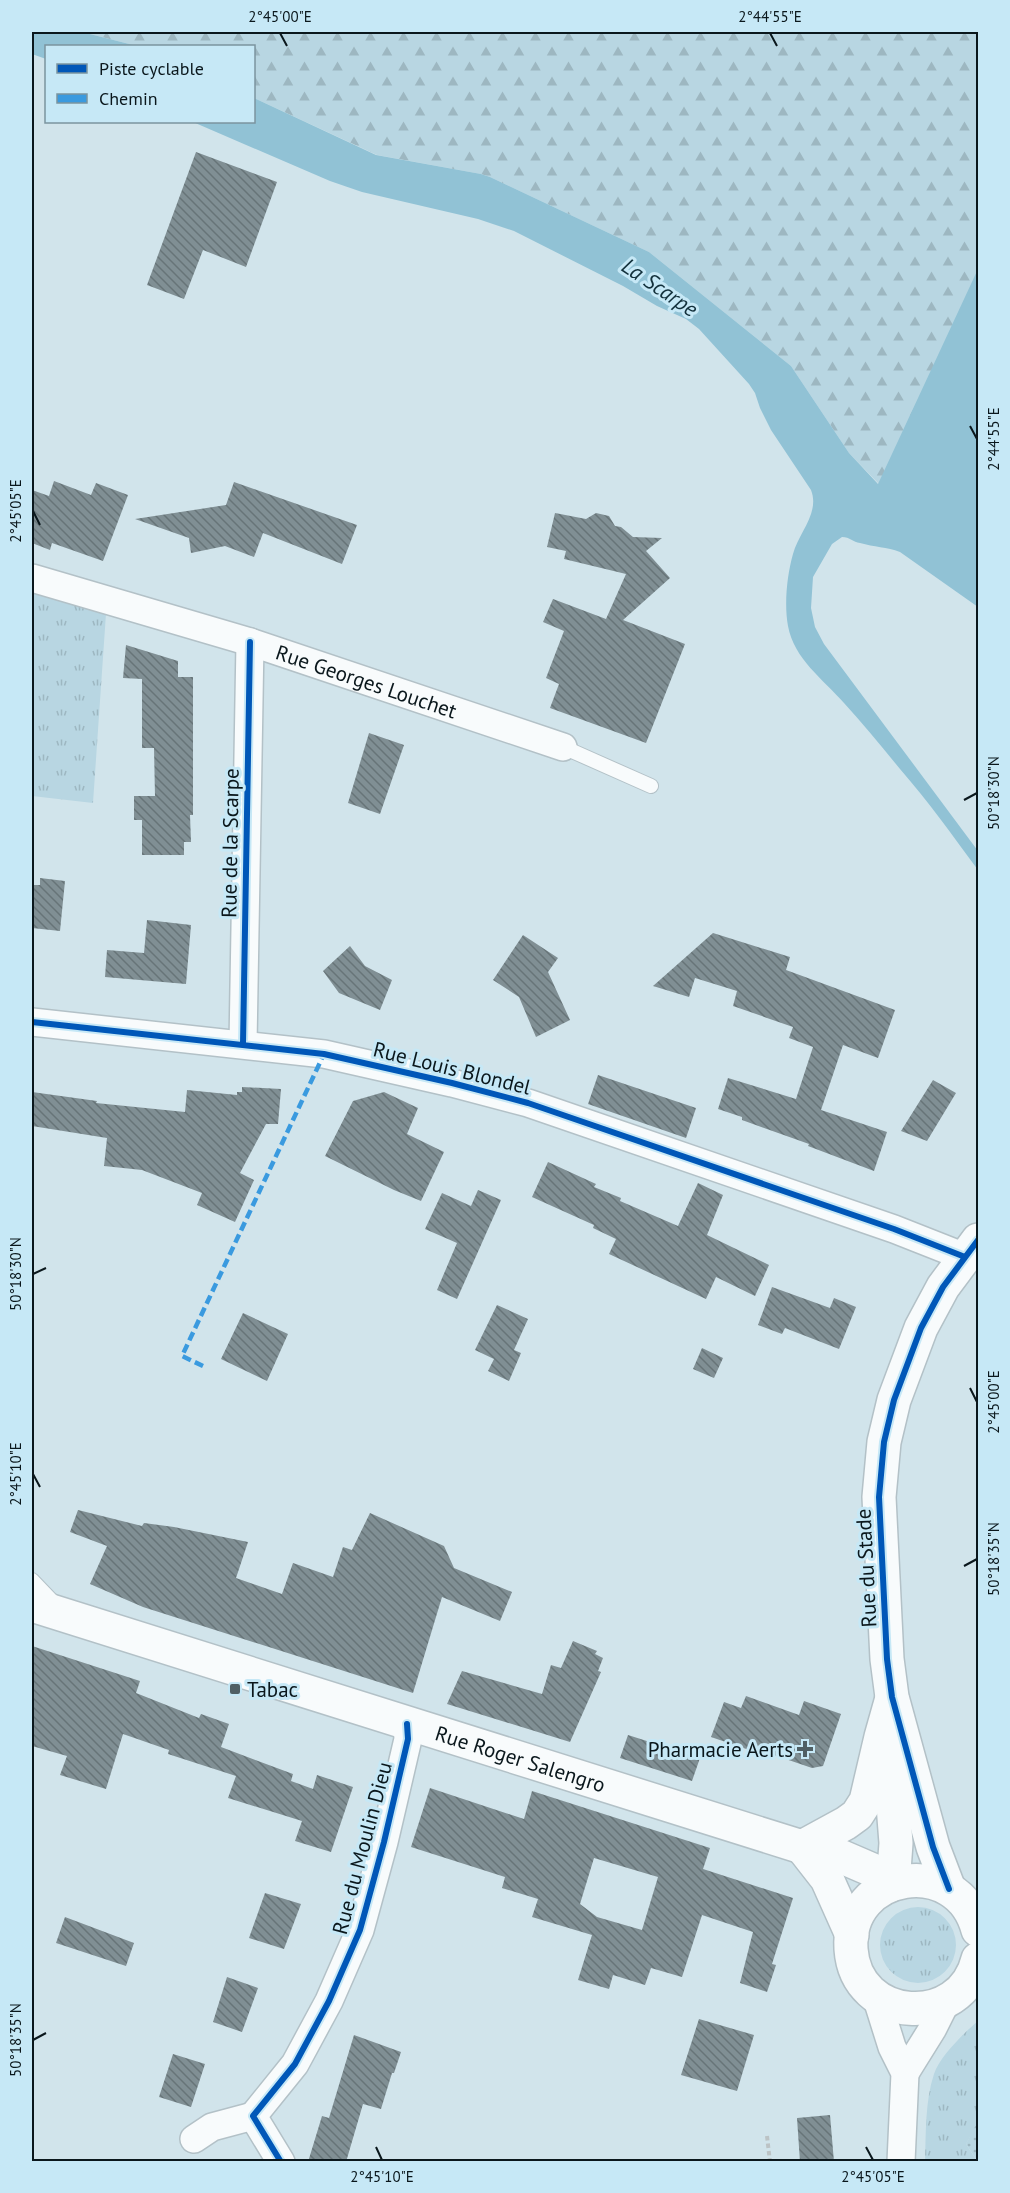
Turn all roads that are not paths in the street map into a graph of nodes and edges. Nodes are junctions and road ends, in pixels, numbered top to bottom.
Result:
1 (32, 578) edge
2 (250, 642) junction
3 (562, 747) joint
4 (651, 786) dead end
5 (32, 1022) edge
6 (243, 1044) junction
7 (972, 1248) edge
8 (32, 1580) edge
9 (32, 1605) edge
10 (67, 1616) junction
11 (892, 1697) junction
12 (407, 1724) junction
13 (881, 1737) junction
14 (801, 1846) junction
15 (891, 1885) junction
16 (949, 1889) junction
17 (978, 1923) edge
18 (852, 1935) junction
19 (968, 1981) edge
20 (876, 1996) junction
21 (905, 2073) junction
22 (253, 2116) junction
23 (194, 2139) dead end
24 (281, 2162) edge
25 (901, 2162) edge

1 - 2 street, Rue Georges Louchet
2 - 3 street, Rue Georges Louchet
2 - 6 street, Rue de la Scarpe
3 - 4 lane
5 - 6 street, Rue Louis Blondel
6 - 7 street, Rue Louis Blondel
7 - 11 main road, Rue du Stade
8 - 10 lane
9 - 10 main road, Rue Roger Salengro
10 - 12 main road, Rue Roger Salengro
11 - 13 main road, Rue du Stade
11 - 16 main road, Rue du Stade
12 - 14 main road, Rue Roger Salengro
12 - 22 street, Rue du Moulin Dieu
13 - 14 main road, Rue du Stade
13 - 15 main road, Rue du Stade
14 - 15 main road, Rue Roger Salengro
14 - 18 main road
15 - 16 main road
15 - 18 main road
16 - 17 main road
18 - 20 main road
19 - 20 main road
19 - 21 street
20 - 21 street
21 - 25 street
22 - 23 street
22 - 24 street

